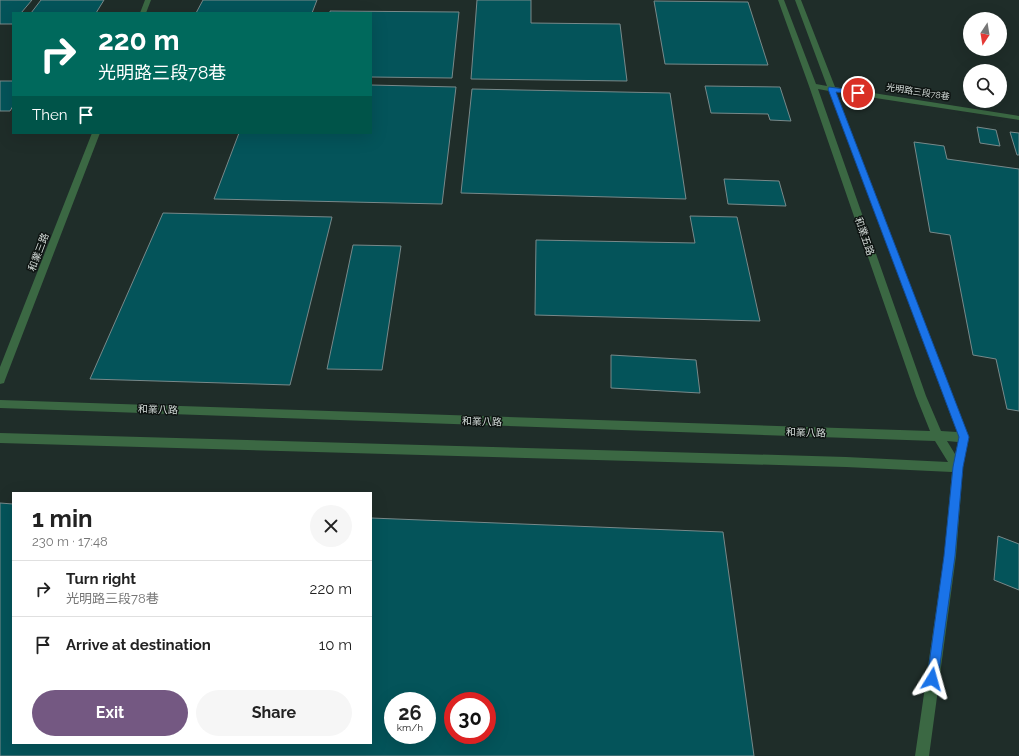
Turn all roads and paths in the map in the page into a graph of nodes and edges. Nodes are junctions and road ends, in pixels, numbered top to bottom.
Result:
1 (148, 0) edge
2 (781, 0) edge
3 (798, 0) edge
4 (143, 12) edge
5 (814, 86) junction
6 (831, 89) junction
7 (1019, 118) edge
8 (96, 134) edge
9 (0, 380) edge
10 (0, 404) edge
11 (938, 437) junction
12 (964, 437) junction
13 (0, 438) edge
14 (958, 467) junction
15 (922, 756) edge

1 - 4 street
2 - 5 street, 和業五路
3 - 6 street, 和業五路
5 - 6 street, 光明路三段78巷
5 - 11 street, 和業五路
6 - 7 street, 光明路三段78巷
6 - 12 street, 和業五路
8 - 9 street, 和業三路
10 - 11 street, 和業八路
11 - 12 street, 和業八路
11 - 14 street, 和業五路
12 - 14 street
13 - 14 street
14 - 15 street

